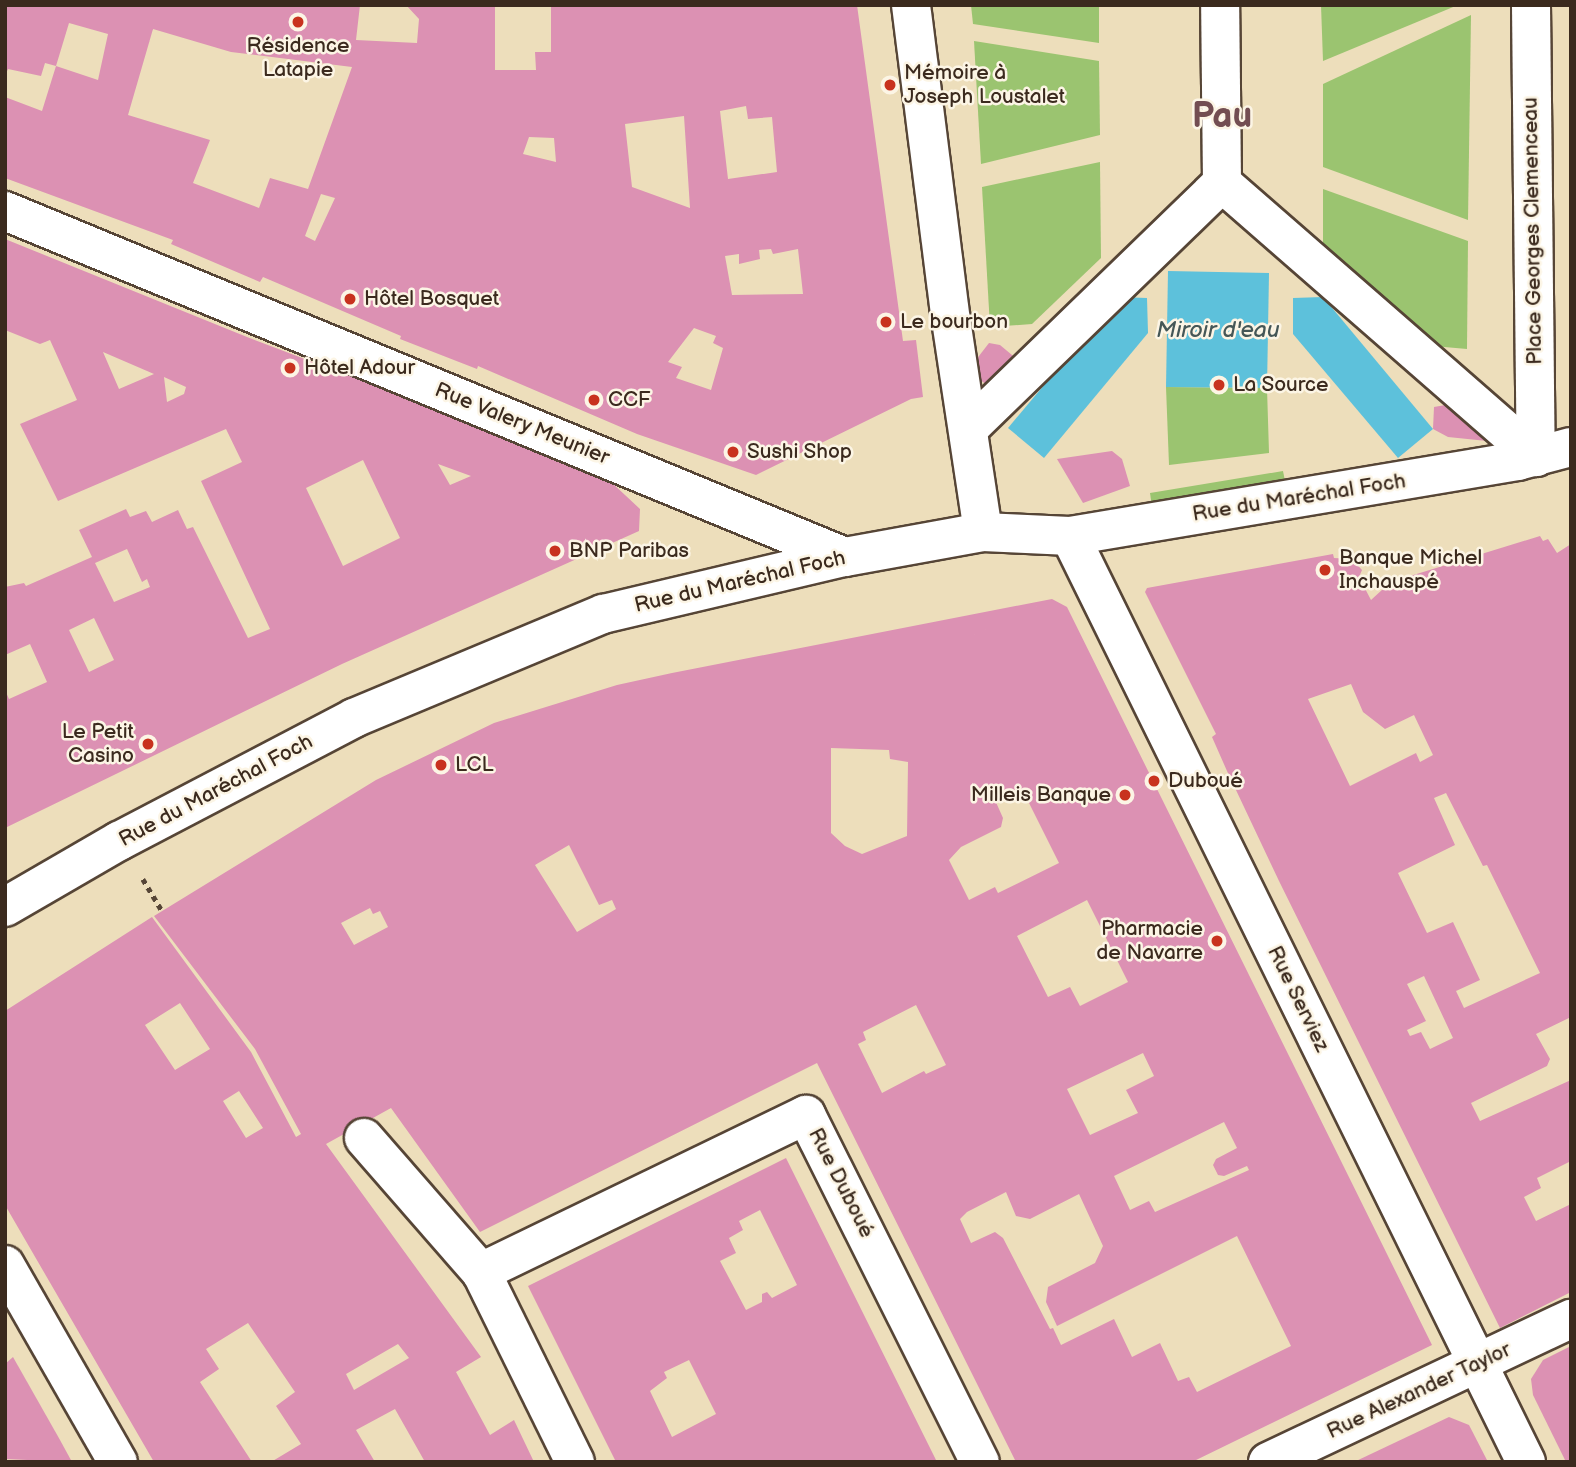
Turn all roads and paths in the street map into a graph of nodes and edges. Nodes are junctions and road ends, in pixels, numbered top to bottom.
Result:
1 (911, 5) edge
2 (1220, 5) edge
3 (1531, 5) edge
4 (1222, 183) junction
5 (5, 211) edge
6 (968, 429) junction
7 (1554, 452) edge
8 (983, 532) junction
9 (1070, 536) junction
10 (845, 557) junction
11 (5, 907) edge
12 (364, 1138) dead end
13 (5, 1265) edge
14 (481, 1272) junction
15 (1571, 1319) edge
16 (1478, 1364) junction
17 (118, 1462) edge
18 (575, 1462) edge
19 (980, 1462) edge
20 (1268, 1462) edge
21 (1526, 1462) edge

1 - 6 street
2 - 4 street
3 - 7 street, Place Georges Clemenceau
4 - 6 street
4 - 7 street
5 - 10 street, Rue Valery Meunier
6 - 8 street
7 - 9 street, Rue du Maréchal Foch
8 - 9 street, Rue du Maréchal Foch
8 - 10 street, Rue du Maréchal Foch
9 - 16 street, Rue Serviez
10 - 11 street, Rue du Maréchal Foch
12 - 14 street
13 - 17 street
14 - 18 street
14 - 19 street, Rue Duboué
15 - 16 street, Rue Alexander Taylor
16 - 20 street, Rue Alexander Taylor
16 - 21 street, Rue Serviez

